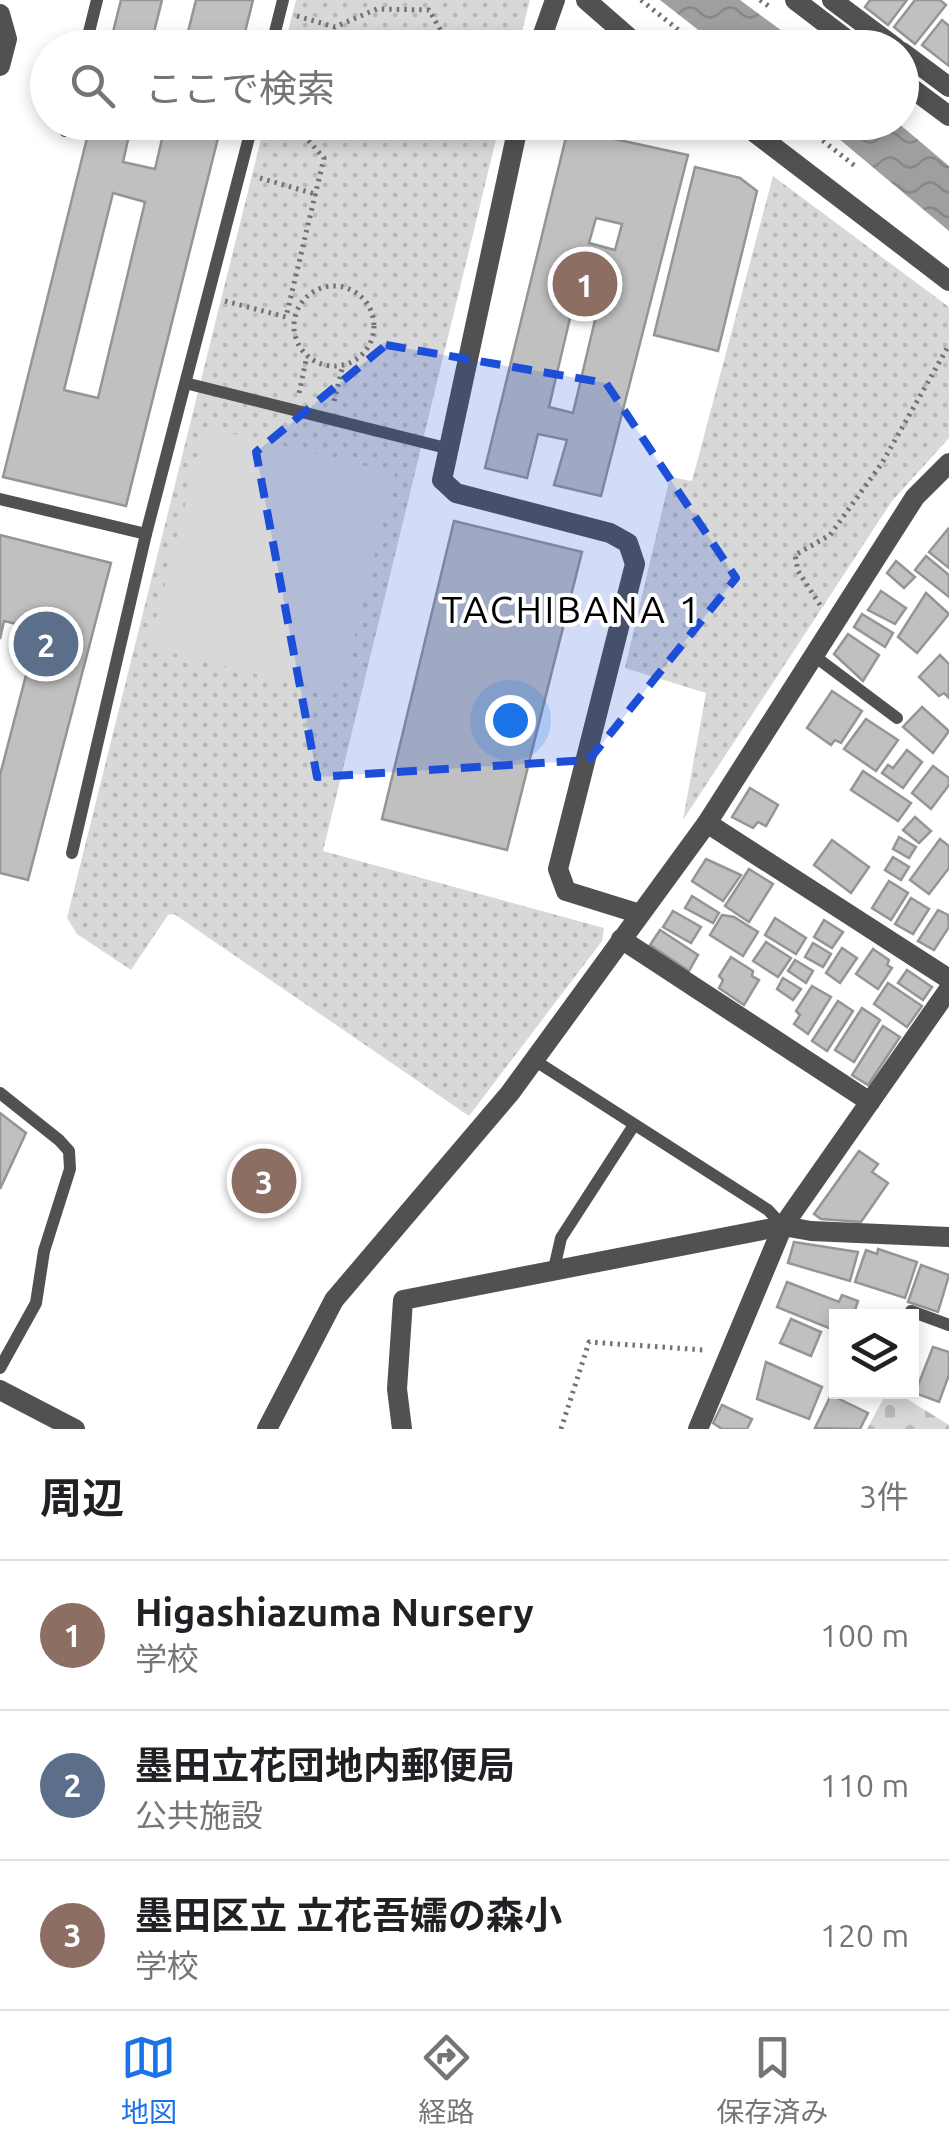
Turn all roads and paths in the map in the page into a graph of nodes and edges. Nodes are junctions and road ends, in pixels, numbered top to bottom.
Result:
1 (96, 0) edge
2 (555, 0) edge
3 (586, 0) edge
4 (641, 0) edge
5 (795, 0) edge
6 (832, 0) edge
7 (281, 6) edge
8 (0, 14) edge
9 (335, 27) junction
10 (89, 30) edge
11 (334, 30) edge
12 (441, 30) edge
13 (544, 30) edge
14 (621, 30) edge
15 (678, 30) edge
16 (834, 30) edge
17 (872, 30) edge
18 (919, 65) edge
19 (0, 66) edge
20 (949, 88) edge
21 (919, 93) edge
22 (949, 116) edge
23 (249, 140) edge
24 (308, 140) edge
25 (516, 140) edge
26 (765, 140) edge
27 (821, 140) edge
28 (855, 166) dead end
29 (241, 173) junction
30 (315, 194) junction
31 (949, 281) edge
32 (210, 297) junction
33 (294, 315) junction
34 (286, 316) junction
35 (949, 345) edge
36 (307, 356) junction
37 (343, 366) junction
38 (189, 384) junction
39 (295, 410) junction
40 (329, 419) junction
41 (446, 448) junction
42 (949, 463) edge
43 (0, 499) edge
44 (146, 534) junction
45 (823, 610) dead end
46 (812, 654) junction
47 (897, 718) dead end
48 (707, 823) junction
49 (72, 853) dead end
50 (640, 914) junction
51 (621, 939) junction
52 (949, 980) edge
53 (949, 988) edge
54 (534, 1060) junction
55 (0, 1093) edge
56 (870, 1102) junction
57 (634, 1125) junction
58 (783, 1226) junction
59 (949, 1236) edge
60 (553, 1273) junction
61 (919, 1314) edge
62 (949, 1325) edge
63 (729, 1348) junction
64 (0, 1368) edge
65 (0, 1390) edge
66 (75, 1429) edge
67 (267, 1429) edge
68 (402, 1429) edge
69 (561, 1429) edge
70 (698, 1429) edge

1 - 10 lane
2 - 13 street
3 - 14 street
4 - 15 path
5 - 16 street
6 - 17 street
7 - 9 path
8 - 19 street
9 - 11 path
9 - 12 path
18 - 20 street
21 - 22 street
23 - 29 lane
24 - 30 path
25 - 41 street
26 - 31 street
27 - 28 path
29 - 30 path
29 - 32 lane
30 - 34 path
32 - 34 path
32 - 38 lane
33 - 34 path
33 - 36 path
33 - 37 path
35 - 45 path
36 - 37 path
36 - 39 path
37 - 40 path
38 - 39 lane
38 - 44 lane
39 - 40 lane
40 - 41 lane
41 - 50 street
42 - 46 street
43 - 44 lane
44 - 49 lane
46 - 47 lane
46 - 48 street
48 - 50 street
48 - 52 street
50 - 51 street
51 - 54 street
51 - 56 street
53 - 56 street
54 - 57 lane
54 - 67 street
55 - 64 lane
56 - 58 street
57 - 58 lane
57 - 60 lane
58 - 59 street
58 - 60 street
58 - 63 street
60 - 68 street
61 - 62 lane
63 - 69 path
63 - 70 street
65 - 66 street

